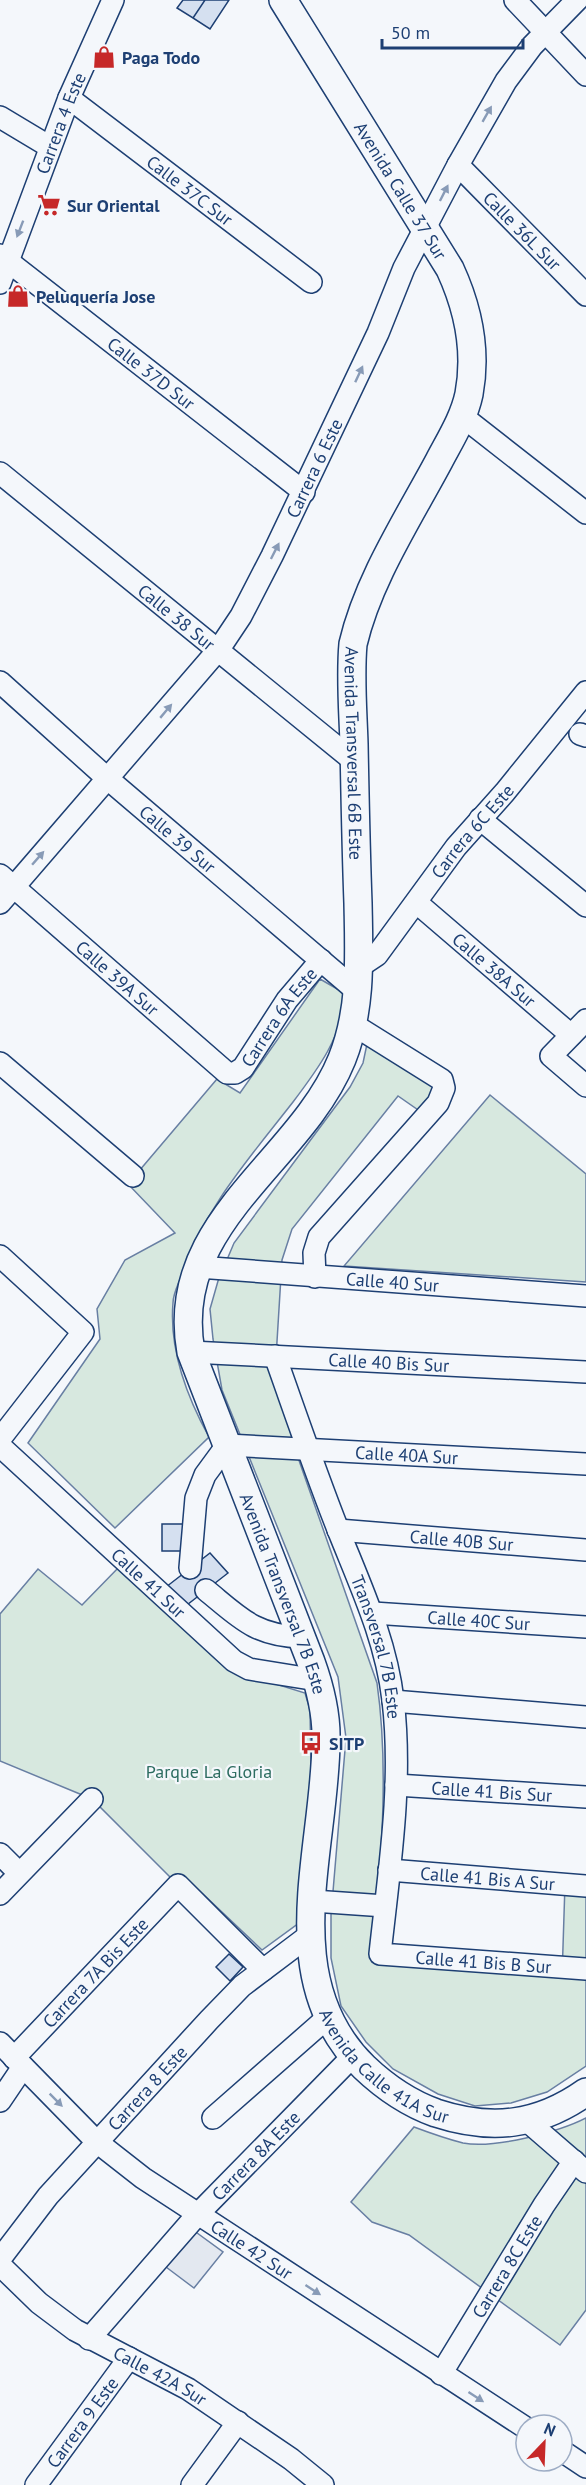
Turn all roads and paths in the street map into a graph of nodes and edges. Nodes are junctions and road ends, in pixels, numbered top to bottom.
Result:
1 (113, 0) edge
2 (283, 0) edge
3 (515, 0) edge
4 (577, 0) edge
5 (544, 33) junction
6 (586, 75) edge
7 (69, 98) junction
8 (0, 117) edge
9 (50, 147) junction
10 (458, 165) junction
11 (425, 228) junction
12 (4, 257) edge
13 (311, 282) dead end
14 (0, 283) edge
15 (586, 295) edge
16 (465, 406) junction
17 (0, 473) edge
18 (304, 492) junction
19 (586, 513) edge
20 (219, 649) junction
21 (0, 682) edge
22 (586, 692) edge
23 (354, 760) junction
24 (108, 779) junction
25 (480, 819) junction
26 (4, 888) edge
27 (417, 903) junction
28 (586, 906) edge
29 (321, 960) junction
30 (358, 980) junction
31 (586, 1020) edge
32 (354, 1025) junction
33 (571, 1035) junction
34 (0, 1063) edge
35 (237, 1072) joint
36 (586, 1086) edge
37 (133, 1176) dead end
38 (0, 1256) edge
39 (198, 1267) junction
40 (315, 1277) junction
41 (586, 1296) edge
42 (191, 1352) junction
43 (275, 1356) junction
44 (586, 1372) edge
45 (0, 1439) edge
46 (227, 1444) junction
47 (0, 1446) edge
48 (309, 1449) junction
49 (586, 1464) edge
50 (338, 1530) junction
51 (586, 1550) edge
52 (190, 1568) dead end
53 (206, 1590) dead end
54 (373, 1613) junction
55 (586, 1628) edge
56 (301, 1637) junction
57 (317, 1680) junction
58 (393, 1701) junction
59 (586, 1717) edge
60 (396, 1785) junction
61 (586, 1797) edge
62 (92, 1799) dead end
63 (0, 1854) edge
64 (389, 1870) junction
65 (19, 1874) junction
66 (586, 1886) edge
67 (0, 1894) edge
68 (313, 1901) junction
69 (385, 1906) junction
70 (311, 1934) junction
71 (380, 1954) joint
72 (586, 1969) edge
73 (263, 1970) junction
74 (327, 2018) junction
75 (12, 2056) edge
76 (353, 2056) junction
77 (586, 2092) edge
78 (0, 2101) edge
79 (213, 2118) dead end
80 (526, 2120) junction
81 (97, 2142) junction
82 (580, 2167) edge
83 (197, 2215) junction
84 (0, 2259) edge
85 (0, 2265) edge
86 (89, 2339) junction
87 (129, 2358) junction
88 (441, 2374) junction
89 (514, 2420) edge
90 (238, 2422) junction
91 (586, 2477) edge
92 (36, 2485) edge
93 (192, 2485) edge
94 (323, 2485) edge
95 (581, 2485) edge

1 - 7 street, Carrera 4 Este
2 - 11 main road, Avenida Calle 37 Sur
3 - 5 street
4 - 5 street, Carrera 6 Este
5 - 6 street
10 -> 5 street, Carrera 6 Este
7 - 9 street, Carrera 4 Este
7 - 13 street, Calle 37C Sur
8 - 9 street
9 -> 12 street, Carrera 4 Este
11 -> 10 street, Carrera 6 Este
10 - 15 street, Calle 36L Sur
11 - 16 main road, Avenida Calle 37 Sur
18 -> 11 street, Carrera 6 Este
12 - 14 street, Carrera 4 Este
12 - 18 street, Calle 37D Sur
16 - 19 street
16 - 23 main road, Avenida Transversal 6B Este
17 - 20 street, Calle 38 Sur
20 -> 18 street, Carrera 6 Este
20 - 23 street, Calle 38 Sur
24 -> 20 street, Carrera 6 Este
21 - 24 street, Calle 39 Sur
22 - 25 street, Carrera 6C Este
23 - 30 main road, Avenida Transversal 6B Este
26 -> 24 street, Carrera 6 Este
24 - 29 street, Calle 39 Sur
25 - 27 street, Carrera 6C Este
25 - 28 street
26 - 35 street, Calle 39A Sur
27 - 30 street, Carrera 6C Este
27 - 33 street, Calle 38A Sur
29 - 30 street, Calle 39 Sur
29 - 35 street, Carrera 6A Este
30 - 32 main road, Avenida Transversal 6B Este
31 - 33 street
32 - 39 main road, Avenida Transversal 7B Este
32 - 40 street
33 - 36 street
34 - 37 street
38 - 45 street
39 - 40 street, Calle 40 Sur
39 - 42 main road, Avenida Transversal 7B Este
40 - 41 street, Calle 40 Sur
42 - 43 street, Calle 40 Bis Sur
42 - 46 main road, Avenida Transversal 7B Este
43 - 44 street, Calle 40 Bis Sur
43 - 48 street, Transversal 7B Este
46 - 48 street, Calle 40A Sur
46 - 52 street
46 - 56 main road, Avenida Transversal 7B Este
47 - 57 street, Calle 41 Sur
48 - 49 street, Calle 40A Sur
48 - 50 street, Transversal 7B Este
50 - 51 street, Calle 40B Sur
50 - 54 street, Transversal 7B Este
53 - 56 street
54 - 55 street, Calle 40C Sur
54 - 58 street, Transversal 7B Este
56 - 57 main road, Avenida Transversal 7B Este
57 - 68 main road, Avenida Transversal 7B Este
58 - 59 street
58 - 60 street, Transversal 7B Este
60 - 61 street, Calle 41 Bis Sur
60 - 64 street, Transversal 7B Este
62 - 65 street
63 - 65 street
64 - 66 street, Calle 41 Bis A Sur
64 - 69 street, Transversal 7B Este
65 - 67 street
68 - 69 street
68 - 70 main road, Avenida Transversal 7B Este
69 - 71 street, Transversal 7B Este
70 - 73 street, Carrera 8 Este
70 - 74 main road, Avenida Calle 41A Sur
71 - 72 street, Calle 41 Bis B Sur
73 - 75 street, Carrera 7A Bis Este
73 - 81 street, Carrera 8 Este
74 - 76 main road, Avenida Calle 41A Sur
74 - 79 street
75 - 78 street, Carrera 7A Bis Este
75 -> 81 street, Calle 42 Sur
76 - 80 main road, Avenida Calle 41A Sur
76 - 83 street, Carrera 8A Este
77 - 80 main road, Avenida Calle 41A Sur
80 - 82 street
81 - 83 street, Calle 42 Sur
81 - 84 street, Carrera 8 Este
82 - 88 street, Carrera 8C Este
83 - 86 street, Carrera 8A Este
83 -> 88 street, Calle 42 Sur
85 - 86 street, Calle 42A Sur
86 - 87 street, Calle 42A Sur
87 - 90 street, Calle 42A Sur
87 - 92 street, Carrera 9 Este
88 -> 89 street, Calle 42 Sur
90 - 93 street
90 - 94 street, Calle 42A Sur
91 - 95 street

